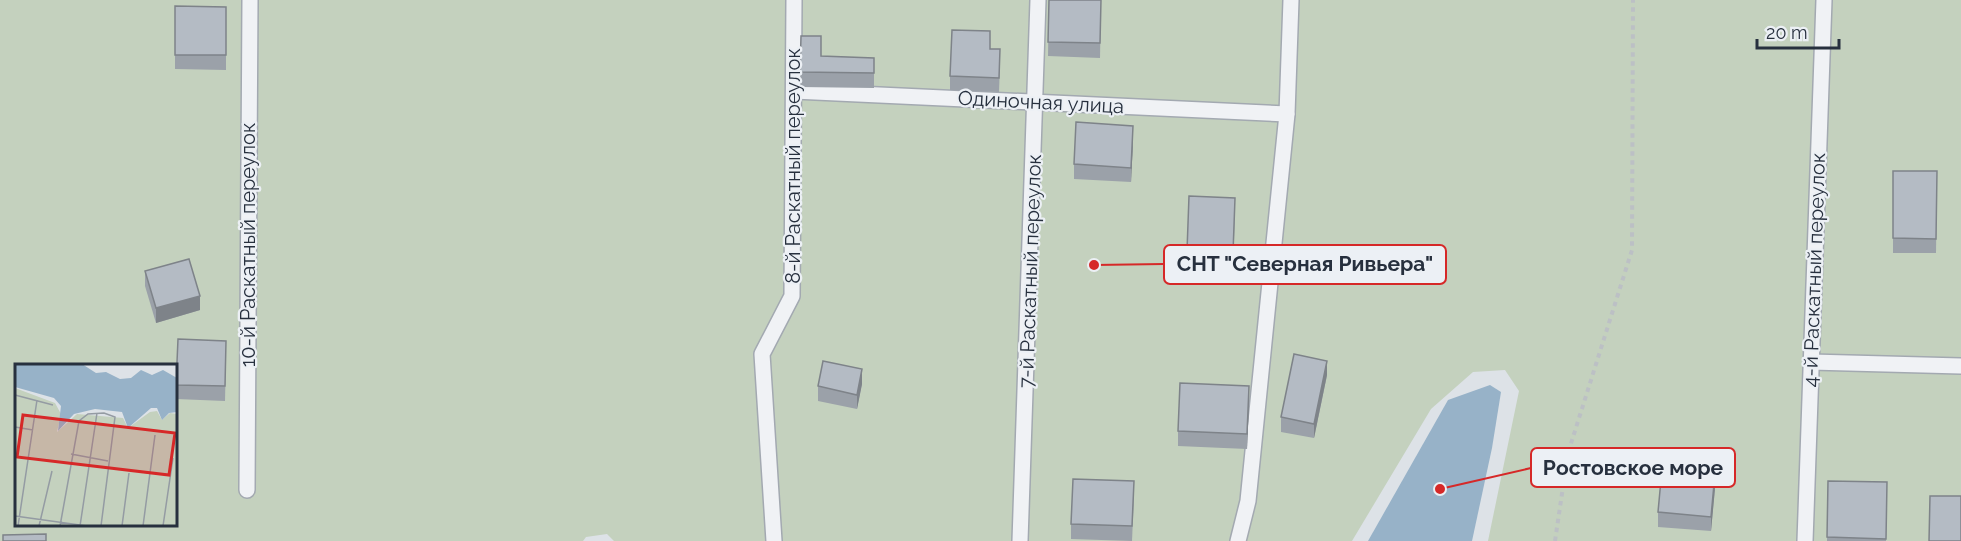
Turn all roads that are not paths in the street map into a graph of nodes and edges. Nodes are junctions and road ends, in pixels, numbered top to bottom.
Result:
1 (250, 0) edge
2 (794, 0) edge
3 (1038, 0) edge
4 (1291, 0) edge
5 (1824, 0) edge
6 (794, 91) junction
7 (1036, 102) junction
8 (1287, 114) junction
9 (1811, 362) junction
10 (1961, 366) edge
11 (248, 490) dead end
12 (774, 541) edge
13 (1020, 541) edge
14 (1238, 541) edge
15 (1805, 541) edge

1 - 11 lane, 10-й Раскатный переулок
2 - 6 lane, 8-й Раскатный переулок
3 - 7 lane, 7-й Раскатный переулок
4 - 8 lane
5 - 9 lane, 4-й Раскатный переулок
6 - 7 lane, Одиночная улица
6 - 12 lane, 8-й Раскатный переулок
7 - 8 lane, Одиночная улица
7 - 13 lane, 7-й Раскатный переулок
8 - 14 lane
9 - 10 lane
9 - 15 lane, 4-й Раскатный переулок

